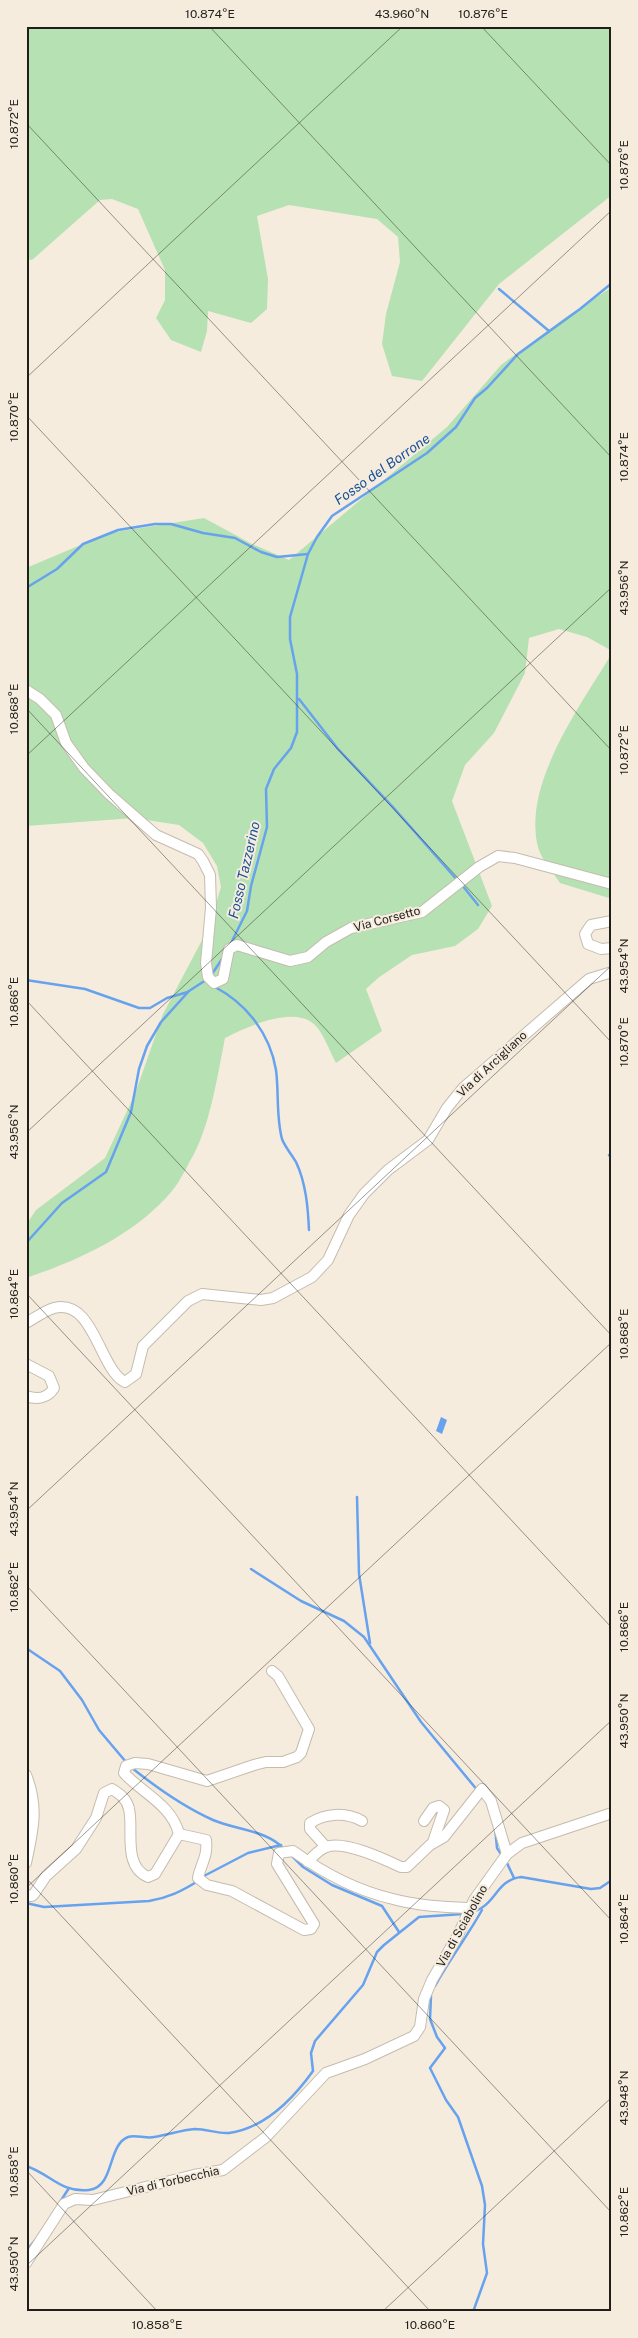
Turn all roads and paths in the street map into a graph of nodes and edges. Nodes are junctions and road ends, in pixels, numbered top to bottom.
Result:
1 (26, 690) edge
2 (612, 884) edge
3 (612, 921) edge
4 (612, 948) edge
5 (612, 972) edge
6 (26, 1323) edge
7 (26, 1364) edge
8 (26, 1396) edge
9 (272, 1671) dead end
10 (26, 1775) edge
11 (612, 1812) edge
12 (362, 1821) dead end
13 (424, 1821) dead end
14 (179, 1834) junction
15 (433, 1842) junction
16 (326, 1847) junction
17 (507, 1854) junction
18 (308, 1862) junction
19 (26, 1863) edge
20 (26, 1895) edge
21 (470, 1908) junction
22 (399, 2043) joint
23 (26, 2263) edge

1 - 2 street, Via Corsetto
3 - 4 street
5 - 6 street, Via di Arcigliano
7 - 8 street
9 - 14 street
10 - 19 street
11 - 17 street, Via di Sciabolino
12 - 16 street
13 - 15 street
14 - 18 street
14 - 20 street
15 - 16 street
15 - 17 street
16 - 18 street
17 - 21 street, Via di Sciabolino
18 - 21 street
21 - 22 street, Via di Sciabolino
22 - 23 street, Via di Torbecchia

